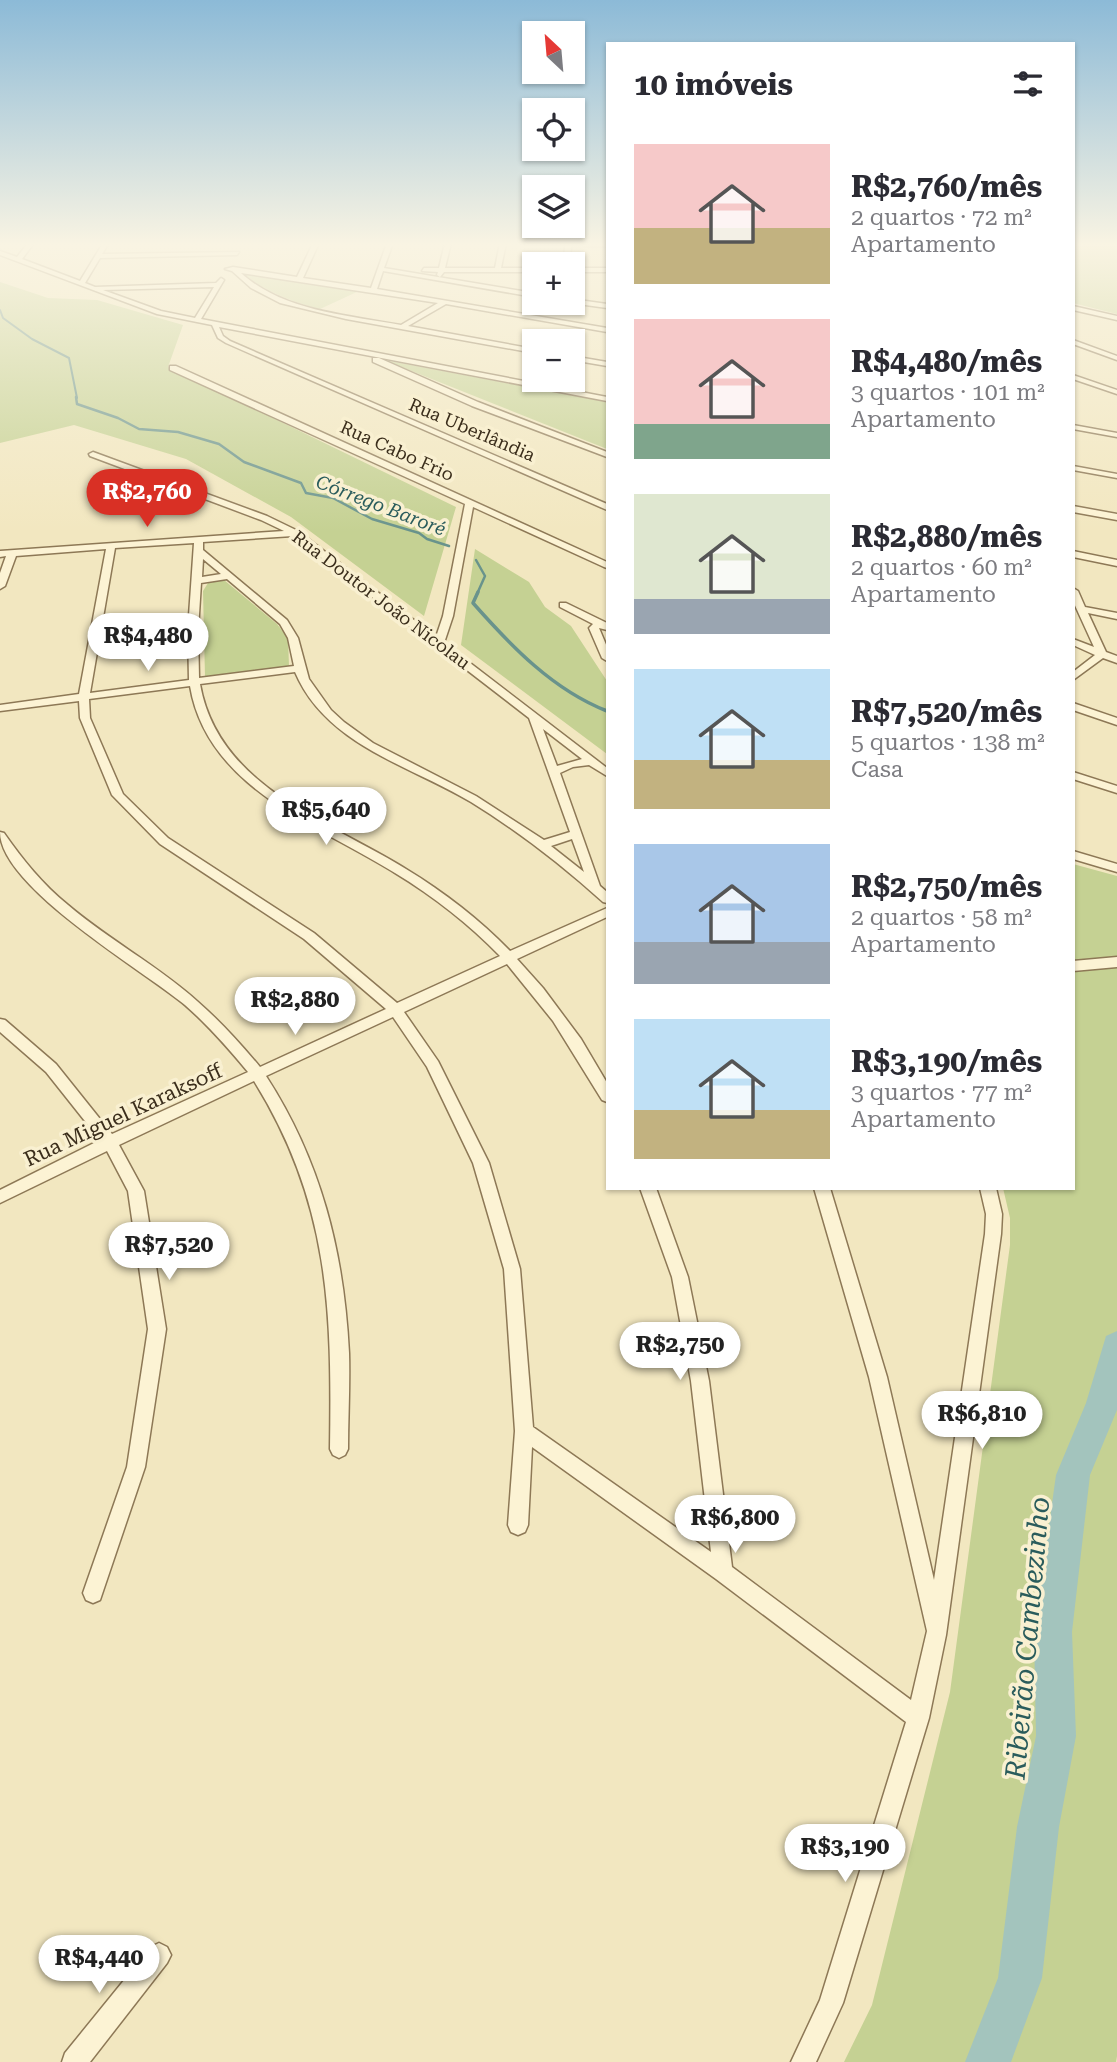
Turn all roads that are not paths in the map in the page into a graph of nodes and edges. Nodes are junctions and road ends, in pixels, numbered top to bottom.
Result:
1 (224, 339) edge
2 (294, 339) edge
3 (469, 339) edge
4 (1075, 343) edge
5 (522, 349) edge
6 (360, 351) junction
7 (389, 356) junction
8 (1117, 358) edge
9 (376, 360) junction
10 (585, 360) edge
11 (606, 364) edge
12 (173, 368) dead end
13 (1075, 378) edge
14 (1117, 392) edge
15 (606, 398) edge
16 (1075, 427) edge
17 (1117, 435) edge
18 (93, 454) dead end
19 (606, 455) edge
20 (1075, 468) edge
21 (1117, 476) edge
22 (469, 503) junction
23 (606, 507) edge
24 (1075, 509) edge
25 (1117, 517) edge
26 (295, 533) junction
27 (199, 545) junction
28 (111, 546) junction
29 (12, 553) junction
30 (0, 554) edge
31 (1075, 554) edge
32 (1117, 563) edge
33 (606, 565) edge
34 (229, 576) junction
35 (195, 581) junction
36 (0, 586) edge
37 (1075, 595) edge
38 (563, 605) dead end
39 (1082, 609) junction
40 (448, 616) junction
41 (1117, 616) edge
42 (603, 625) edge
43 (422, 630) junction
44 (439, 643) junction
45 (1075, 643) edge
46 (1102, 654) junction
47 (606, 656) edge
48 (1117, 660) edge
49 (299, 668) junction
50 (1075, 675) edge
51 (194, 682) junction
52 (84, 697) junction
53 (1075, 707) edge
54 (0, 708) edge
55 (534, 718) junction
56 (1117, 722) edge
57 (590, 761) junction
58 (553, 772) junction
59 (606, 772) edge
60 (1075, 776) edge
61 (1117, 790) edge
62 (575, 834) junction
63 (0, 836) edge
64 (544, 844) junction
65 (1075, 856) edge
66 (1117, 868) edge
67 (597, 889) junction
68 (606, 898) edge
69 (606, 912) edge
70 (510, 958) junction
71 (1117, 962) edge
72 (1075, 966) edge
73 (395, 1009) junction
74 (0, 1024) edge
75 (260, 1073) junction
76 (606, 1094) edge
77 (110, 1142) junction
78 (649, 1190) edge
79 (823, 1190) edge
80 (988, 1190) edge
81 (0, 1197) edge
82 (524, 1431) junction
83 (339, 1449) dead end
84 (518, 1525) dead end
85 (723, 1572) junction
86 (93, 1592) dead end
87 (936, 1635) junction
88 (918, 1718) junction
89 (159, 1955) dead end
90 (74, 2062) edge
91 (803, 2062) edge

1 - 23 street, Rua Uberlândia
2 - 6 street
3 - 5 street
4 - 8 street
6 - 7 street
6 - 9 street
7 - 9 street
7 - 15 street
9 - 19 street
10 - 11 street
12 - 22 street, Rua Cabo Frio
13 - 14 street
16 - 17 street
18 - 26 street, Rua Doutor João Nicolau
20 - 21 street
22 - 33 street, Rua Cabo Frio
22 - 40 street
24 - 25 street
26 - 27 street
26 - 43 street, Rua Doutor João Nicolau
27 - 28 street
27 - 34 street
27 - 35 street
28 - 29 street
28 - 52 street
29 - 30 street
29 - 36 street
31 - 32 street
34 - 35 street
34 - 49 street
35 - 51 street
37 - 39 street
38 - 42 street
39 - 41 street
39 - 46 street
40 - 43 street
40 - 44 street
42 - 47 street
43 - 44 street, Rua Doutor João Nicolau
44 - 55 street, Rua Doutor João Nicolau
45 - 46 street
46 - 48 street
46 - 50 street
49 - 51 street
49 - 64 street
51 - 52 street
51 - 70 street
52 - 54 street
52 - 73 street
53 - 56 street
55 - 57 street, Rua Doutor João Nicolau
55 - 58 street
57 - 58 street
57 - 59 street, Rua Doutor João Nicolau
58 - 62 street
60 - 61 street
62 - 64 street
62 - 67 street
63 - 75 street
64 - 67 street
65 - 66 street
67 - 68 street
69 - 70 street, Rua Miguel Karaksoff
70 - 73 street, Rua Miguel Karaksoff
70 - 76 street
71 - 72 street
73 - 75 street, Rua Miguel Karaksoff
73 - 82 street
74 - 77 street
75 - 77 street, Rua Miguel Karaksoff
75 - 83 street
77 - 81 street, Rua Miguel Karaksoff
77 - 86 street
78 - 85 street
79 - 87 street
80 - 87 street
82 - 84 street
82 - 85 street
85 - 88 street
87 - 88 street
88 - 91 street
89 - 90 street

